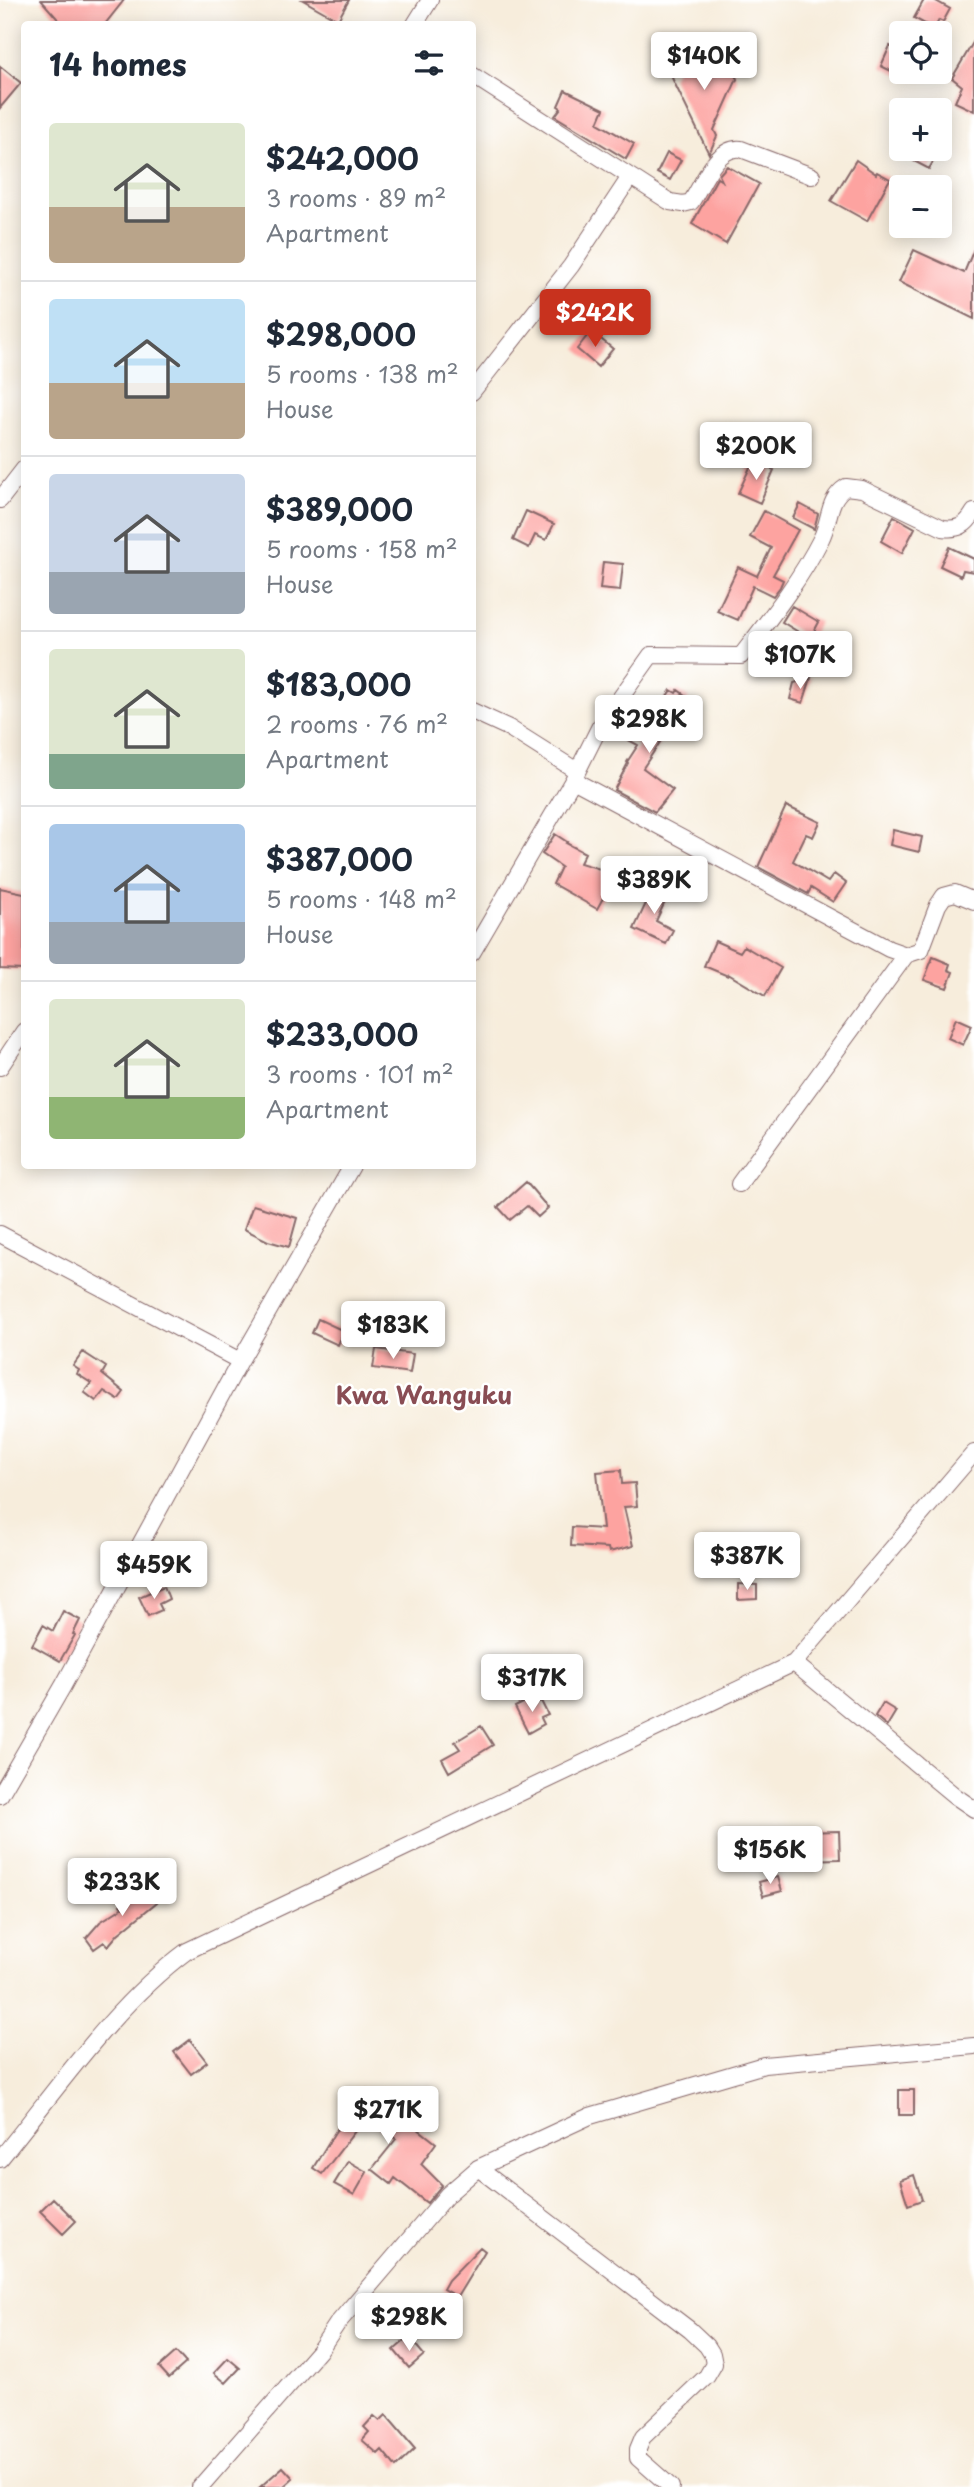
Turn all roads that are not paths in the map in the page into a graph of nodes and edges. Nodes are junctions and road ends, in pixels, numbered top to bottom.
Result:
1 (428, 1) edge
2 (417, 21) edge
3 (476, 78) edge
4 (812, 176) dead end
5 (630, 177) junction
6 (476, 387) edge
7 (21, 473) edge
8 (0, 500) edge
9 (974, 512) edge
10 (476, 713) edge
11 (575, 776) junction
12 (974, 901) edge
13 (476, 946) edge
14 (906, 955) junction
15 (21, 1036) edge
16 (0, 1068) edge
17 (350, 1169) edge
18 (739, 1184) dead end
19 (0, 1234) edge
20 (240, 1361) junction
21 (974, 1453) edge
22 (794, 1663) junction
23 (0, 1795) edge
24 (974, 1809) edge
25 (974, 2046) edge
26 (0, 2159) edge
27 (478, 2168) junction
28 (200, 2487) edge
29 (671, 2487) edge

1 - 2 street
3 - 5 street
4 - 5 street
5 - 6 street
7 - 8 street
9 - 11 street
10 - 11 street
11 - 13 street
11 - 14 street
12 - 14 street
14 - 18 street
15 - 16 street
17 - 20 street
19 - 20 street
20 - 23 street
21 - 22 street
22 - 24 street
22 - 26 street
25 - 27 street
27 - 28 street
27 - 29 street

